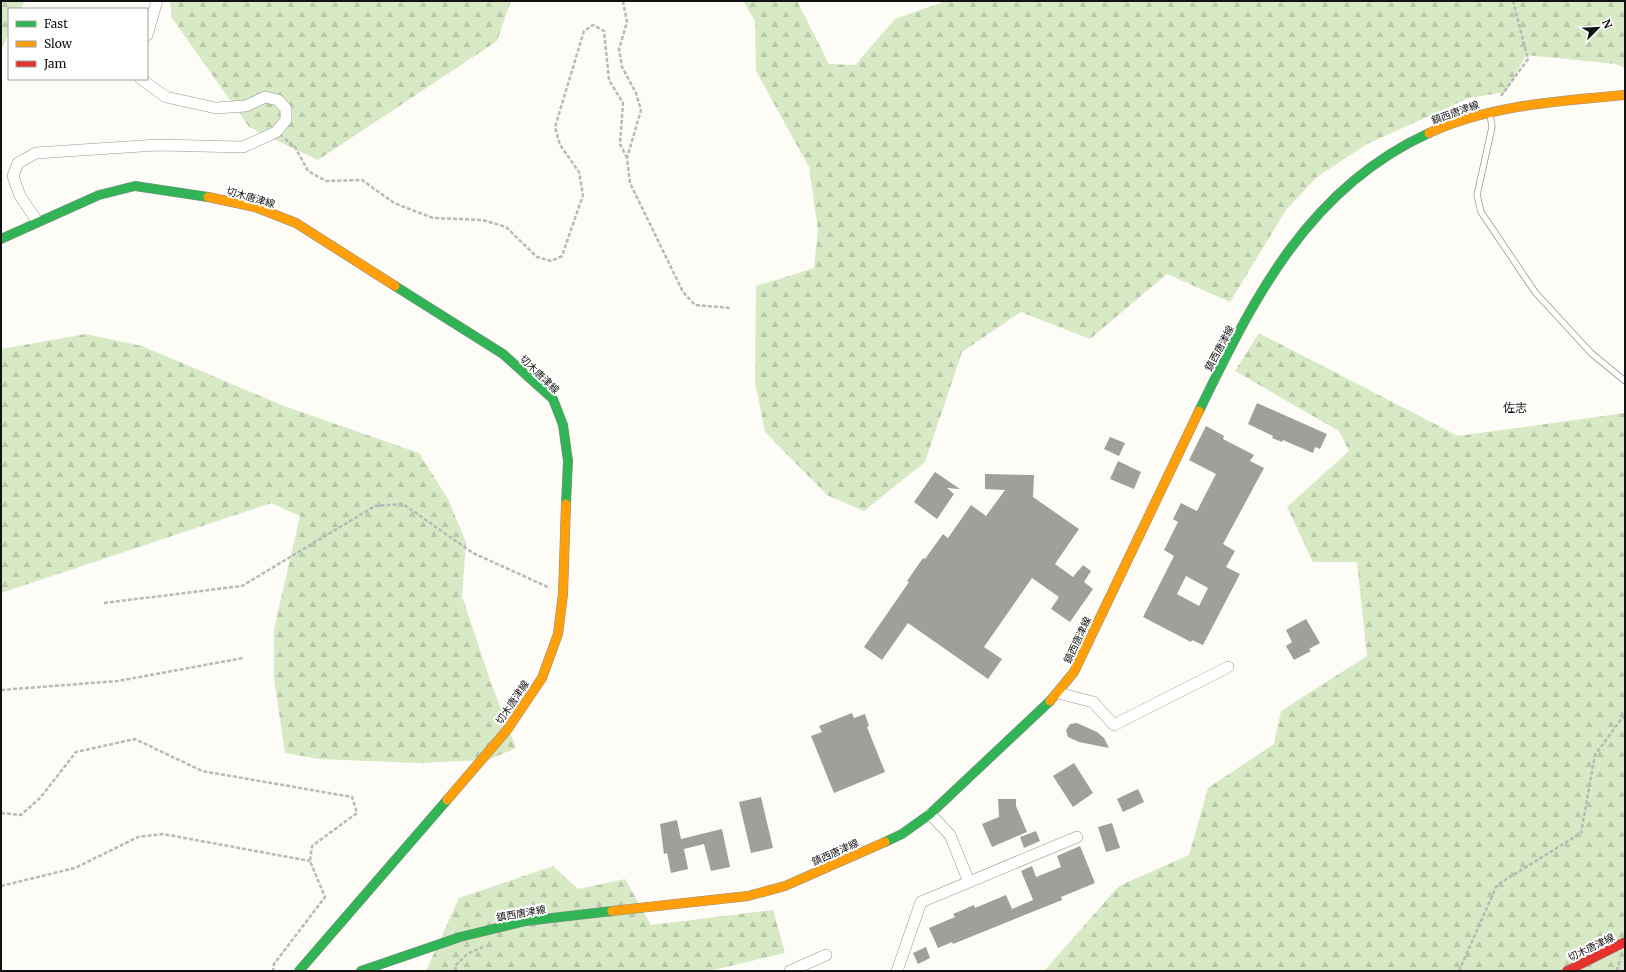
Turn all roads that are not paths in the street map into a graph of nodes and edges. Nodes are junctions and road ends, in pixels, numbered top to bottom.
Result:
1 (157, 1) edge
2 (148, 32) edge
3 (142, 80) edge
4 (1625, 95) edge
5 (1489, 112) junction
6 (37, 221) junction
7 (1, 239) edge
8 (1625, 381) edge
9 (1228, 667) dead end
10 (1058, 693) junction
11 (930, 814) junction
12 (1077, 837) dead end
13 (969, 882) junction
14 (1625, 942) edge
15 (826, 955) dead end
16 (299, 971) edge
17 (361, 971) edge
18 (790, 971) edge
19 (897, 971) edge
20 (1566, 971) edge

1 - 2 street
3 - 6 street
4 - 5 main road, 鎮西唐津線
5 - 8 lane
5 - 10 main road, 鎮西唐津線
6 - 7 main road, 切木唐津線
6 - 16 main road, 切木唐津線
9 - 10 street
10 - 11 main road, 鎮西唐津線
11 - 13 street
11 - 17 main road, 鎮西唐津線
12 - 13 street
13 - 19 street
14 - 20 main road, 切木唐津線
15 - 18 street

